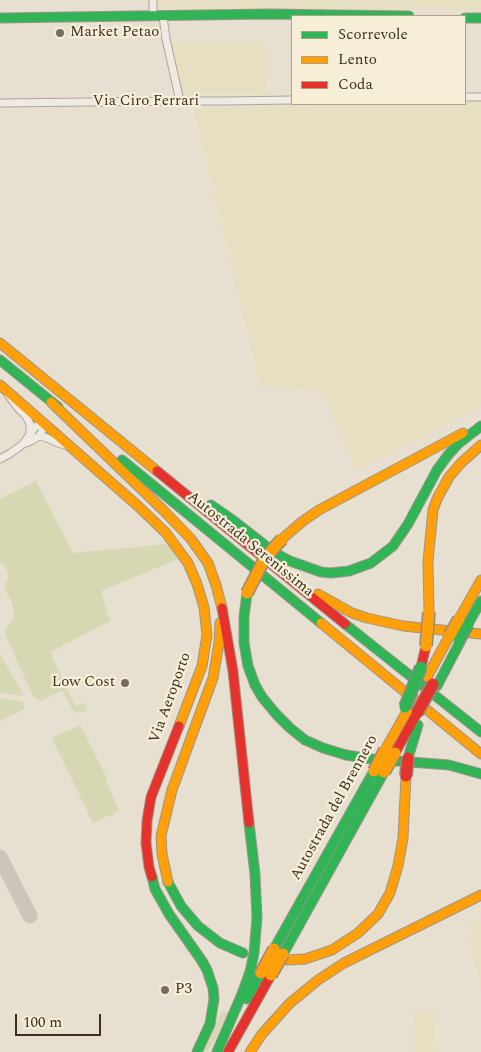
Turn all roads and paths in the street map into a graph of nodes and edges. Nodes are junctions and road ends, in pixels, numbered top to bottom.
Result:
1 (153, 0) edge
2 (344, 15) edge
3 (158, 16) junction
4 (0, 18) edge
5 (466, 18) edge
6 (481, 18) edge
7 (466, 97) edge
8 (481, 97) edge
9 (180, 100) junction
10 (291, 100) edge
11 (0, 103) edge
12 (0, 344) edge
13 (0, 360) edge
14 (0, 385) edge
15 (51, 402) junction
16 (42, 422) junction
17 (481, 425) edge
18 (30, 433) junction
19 (39, 436) junction
20 (115, 437) junction
21 (23, 444) junction
22 (481, 445) edge
23 (70, 446) junction
24 (0, 459) edge
25 (276, 568) junction
26 (481, 580) edge
27 (480, 604) edge
28 (221, 605) junction
29 (465, 623) junction
30 (481, 634) edge
31 (430, 679) junction
32 (413, 711) junction
33 (481, 732) edge
34 (390, 752) junction
35 (481, 754) edge
36 (481, 774) edge
37 (480, 896) edge
38 (248, 953) junction
39 (281, 954) junction
40 (261, 973) junction
41 (197, 1052) edge
42 (217, 1052) edge
43 (228, 1052) edge
44 (250, 1052) edge

1 - 3 street
2 - 3 main road
3 - 4 main road
3 - 9 street
5 - 6 main road
7 - 8 street
9 - 10 street, Via Ciro Ferrari
9 - 11 street, Via Ciro Ferrari
12 - 20 main road, Autostrada Serenissima
13 - 15 main road, Autostrada Serenissima
14 - 16 main road, Via Aeroporto
14 - 18 street
15 - 28 main road
15 - 35 main road, Autostrada Serenissima
16 - 18 street
16 - 19 street
16 - 23 main road, Via Aeroporto
17 - 20 main road
17 - 36 main road, bridge
18 - 21 street
19 - 21 street
19 - 23 street
20 - 25 main road, Autostrada Serenissima
21 - 24 street
22 - 31 main road, bridge
23 - 41 main road, Via Aeroporto
25 - 30 main road
25 - 33 main road, Autostrada Serenissima
26 - 29 main road, Autostrada del Brennero
27 - 29 main road
28 - 38 main road
28 - 38 main road
29 - 31 main road, Autostrada del Brennero, bridge
31 - 32 main road, bridge
31 - 32 main road, Autostrada del Brennero, bridge
32 - 34 main road, Autostrada del Brennero
32 - 34 main road, Autostrada del Brennero
32 - 39 main road, bridge
34 - 39 main road, Autostrada del Brennero, bridge
37 - 44 main road
38 - 40 main road
39 - 40 main road, Autostrada del Brennero, bridge
40 - 42 main road, Autostrada del Brennero
40 - 43 main road, Autostrada del Brennero

